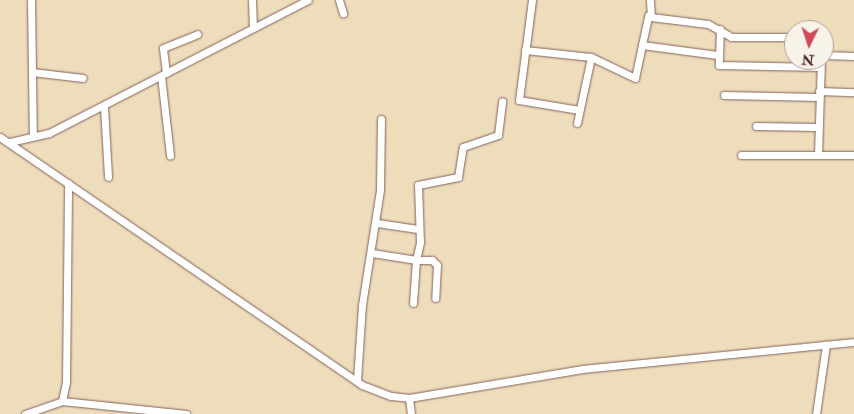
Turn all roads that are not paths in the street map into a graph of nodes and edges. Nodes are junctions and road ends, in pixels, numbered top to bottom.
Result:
1 (31, 0) edge
2 (252, 0) edge
3 (308, 0) edge
4 (339, 0) edge
5 (532, 0) edge
6 (650, 0) edge
7 (343, 13) dead end
8 (648, 16) junction
9 (253, 28) junction
10 (720, 30) junction
11 (197, 34) dead end
12 (784, 37) edge
13 (642, 44) junction
14 (526, 50) junction
15 (717, 55) junction
16 (834, 55) edge
17 (854, 56) edge
18 (591, 57) junction
19 (784, 64) edge
20 (821, 70) edge
21 (32, 72) junction
22 (163, 74) junction
23 (83, 78) dead end
24 (854, 92) edge
25 (819, 94) junction
26 (724, 95) dead end
27 (502, 101) dead end
28 (104, 107) junction
29 (579, 110) junction
30 (381, 119) dead end
31 (577, 123) dead end
32 (756, 126) dead end
33 (817, 127) junction
34 (33, 136) junction
35 (0, 137) edge
36 (10, 142) junction
37 (170, 154) dead end
38 (741, 155) dead end
39 (818, 155) junction
40 (854, 155) edge
41 (108, 177) dead end
42 (68, 183) junction
43 (377, 223) junction
44 (418, 229) junction
45 (372, 253) junction
46 (416, 260) junction
47 (435, 298) dead end
48 (414, 303) dead end
49 (854, 342) edge
50 (826, 345) junction
51 (357, 380) junction
52 (409, 398) junction
53 (62, 401) junction
54 (26, 414) edge
55 (186, 414) edge
56 (411, 414) edge
57 (816, 414) edge

1 - 21 street
2 - 9 street
3 - 9 street
4 - 7 street
5 - 14 street
6 - 8 street
8 - 10 street
8 - 13 street
9 - 22 street
10 - 12 street
10 - 15 street
11 - 22 street
13 - 15 street
13 - 18 street
14 - 18 street
14 - 29 street
15 - 19 street
16 - 17 street
18 - 29 street
20 - 25 street
21 - 23 street
21 - 34 street
22 - 28 street
22 - 37 street
24 - 25 street
25 - 26 street
25 - 33 street
27 - 44 street
28 - 34 street
28 - 41 street
29 - 31 street
30 - 43 street
32 - 33 street
33 - 39 street
34 - 36 street
35 - 36 street
36 - 42 street
38 - 39 street
39 - 40 street
42 - 51 street
42 - 53 street
43 - 44 street
43 - 45 street
44 - 46 street
45 - 46 street
45 - 51 street
46 - 47 street
46 - 48 street
49 - 50 street
50 - 52 street
50 - 57 street
51 - 52 street
52 - 56 street
53 - 54 street
53 - 55 street

